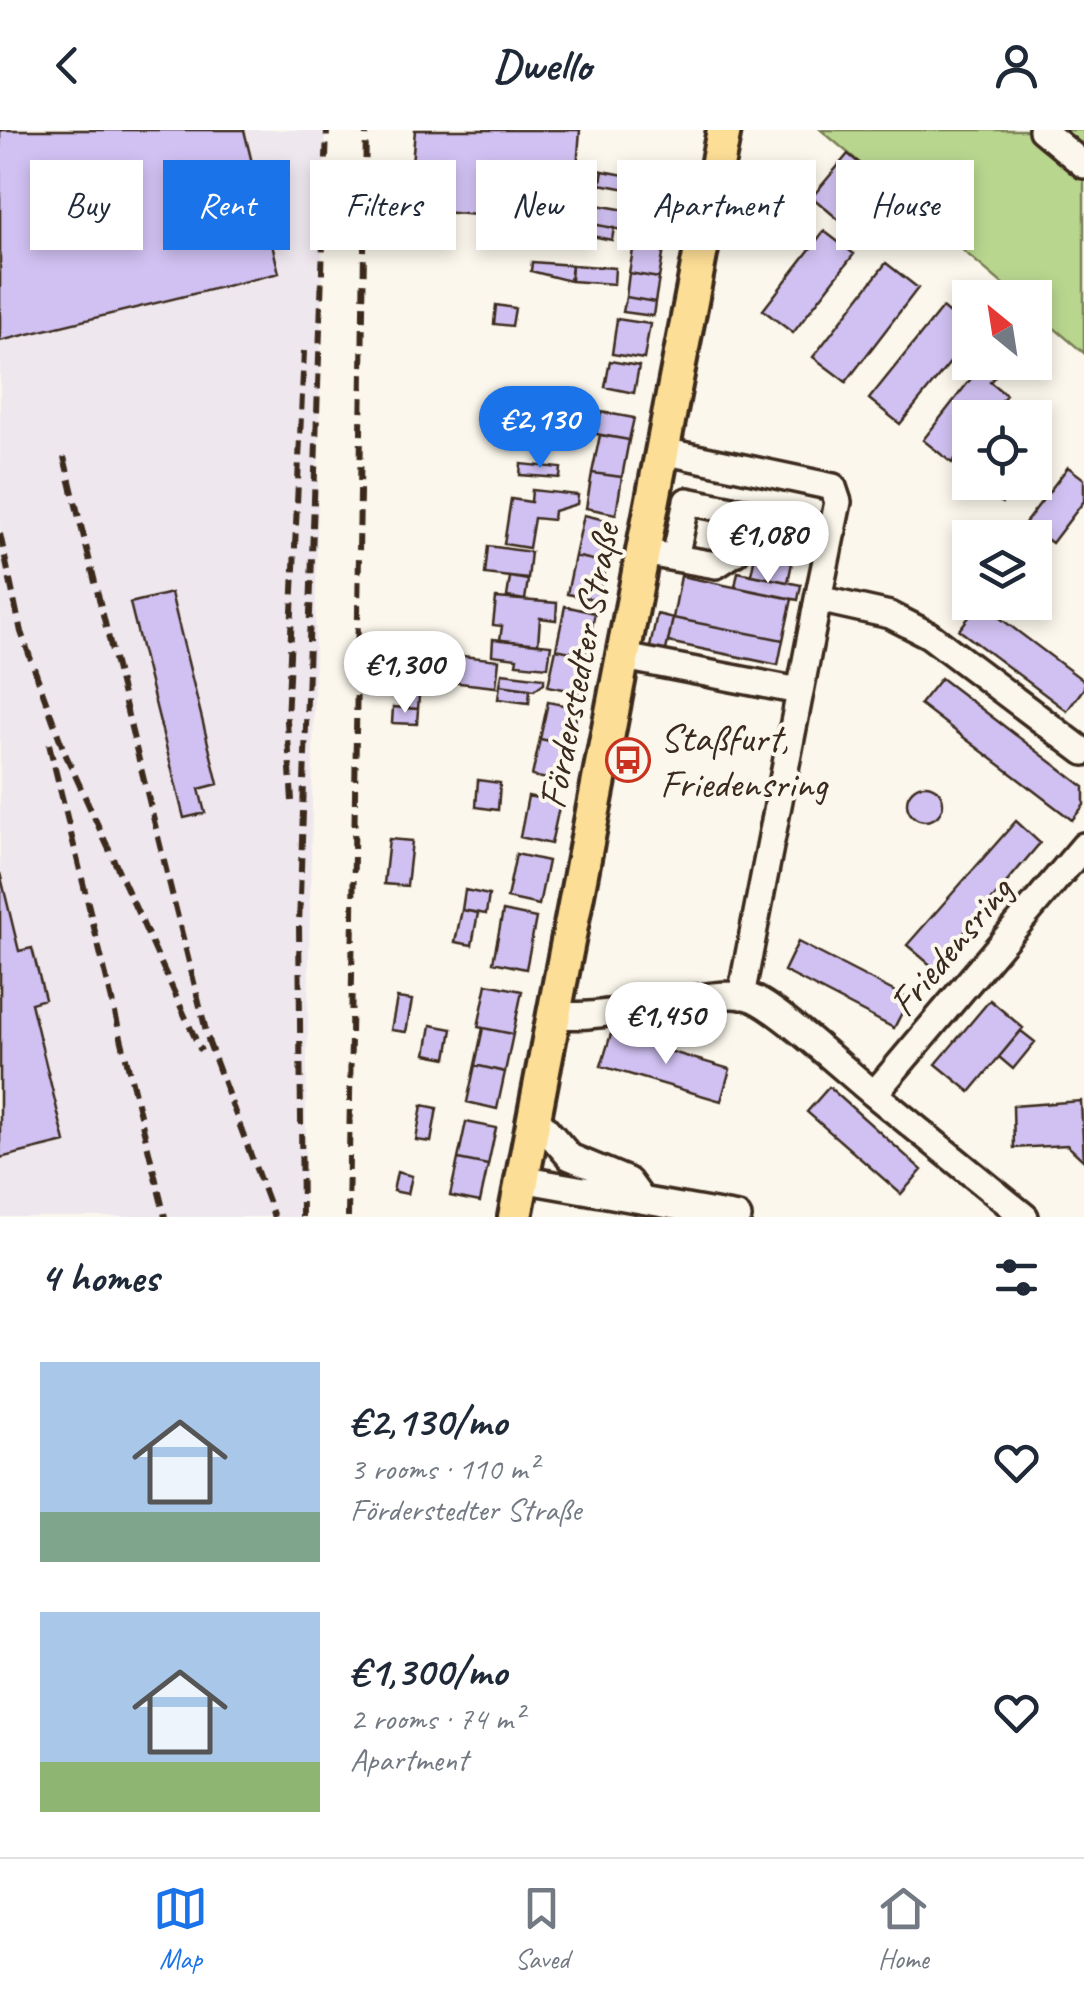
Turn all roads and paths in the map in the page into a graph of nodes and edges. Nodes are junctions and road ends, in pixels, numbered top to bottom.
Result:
1 (724, 130) edge
2 (1042, 130) edge
3 (1082, 161) edge
4 (663, 451) junction
5 (745, 512) junction
6 (833, 530) junction
7 (659, 555) junction
8 (818, 599) junction
9 (624, 657) junction
10 (799, 690) junction
11 (1084, 752) edge
12 (1084, 846) edge
13 (740, 996) junction
14 (553, 1014) junction
15 (874, 1094) junction
16 (532, 1113) junction
17 (521, 1179) junction
18 (642, 1200) junction
19 (514, 1217) edge
20 (738, 1217) edge
21 (1025, 1217) edge

1 - 4 main road, Förderstedter Straße
2 - 3 street
4 - 6 street
4 - 7 main road, Förderstedter Straße
5 - 6 street
5 - 7 street
5 - 7 street
6 - 8 street
7 - 9 main road, Förderstedter Straße
8 - 10 street
8 - 11 street
9 - 10 street
9 - 14 main road, Förderstedter Straße
10 - 13 street
12 - 15 street, Friedensring
13 - 14 street
13 - 15 street
14 - 16 main road, Förderstedter Straße
15 - 21 street
16 - 17 main road, Förderstedter Straße
16 - 18 street
17 - 18 street
17 - 19 main road, Förderstedter Straße
18 - 20 street

